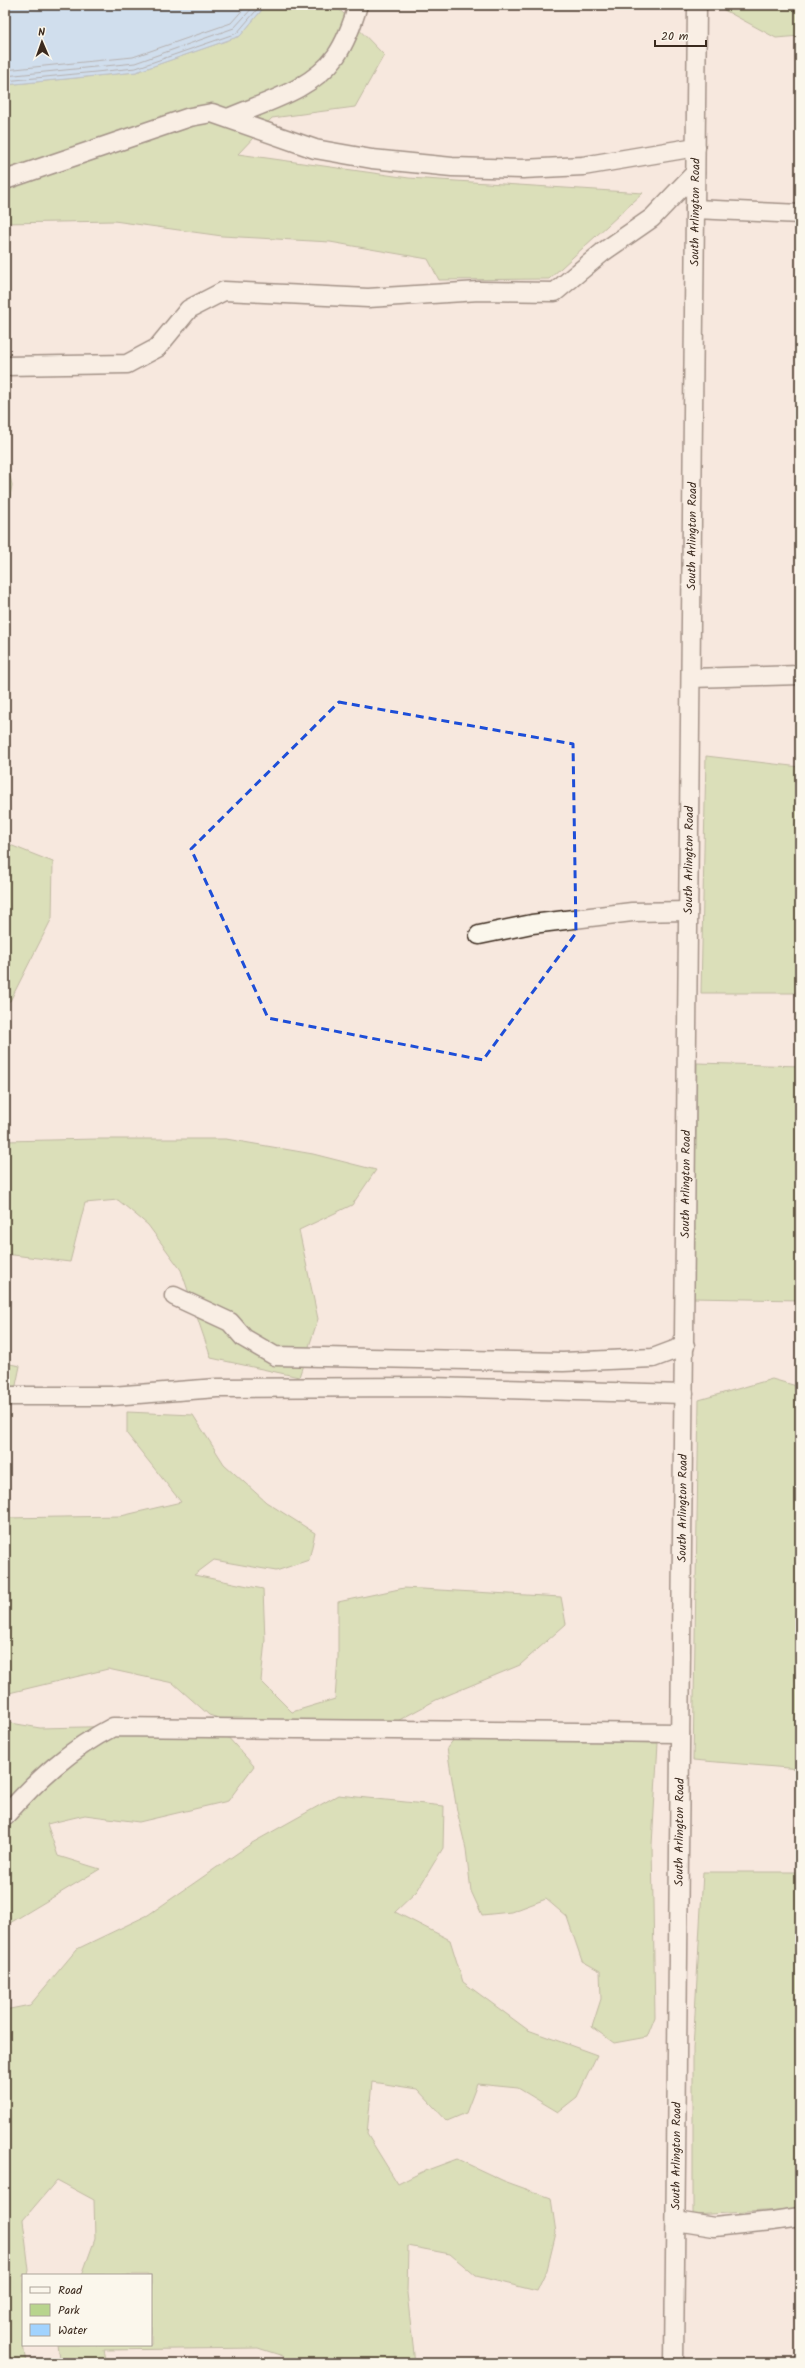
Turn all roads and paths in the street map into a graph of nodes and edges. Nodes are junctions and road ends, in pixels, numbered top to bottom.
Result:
1 (358, 5) edge
2 (697, 5) edge
3 (228, 118) junction
4 (696, 147) junction
5 (696, 173) junction
6 (5, 180) edge
7 (695, 210) junction
8 (800, 214) edge
9 (5, 366) edge
10 (800, 675) edge
11 (691, 678) junction
12 (688, 911) junction
13 (479, 935) dead end
14 (174, 1296) dead end
15 (685, 1346) junction
16 (684, 1394) junction
17 (5, 1396) edge
18 (680, 1733) junction
19 (5, 1816) edge
20 (800, 2216) edge
21 (676, 2220) junction
22 (674, 2363) edge

1 - 3 street
2 - 4 street, South Arlington Road
3 - 4 street
3 - 6 street
4 - 5 street, South Arlington Road
5 - 7 street, South Arlington Road
5 - 9 street
7 - 8 street
7 - 11 street, South Arlington Road
10 - 11 street
11 - 12 street, South Arlington Road
12 - 13 street
12 - 15 street, South Arlington Road
14 - 15 street
15 - 16 street, South Arlington Road
16 - 17 street
16 - 18 street, South Arlington Road
18 - 19 street
18 - 21 street, South Arlington Road
20 - 21 street
21 - 22 street, South Arlington Road

